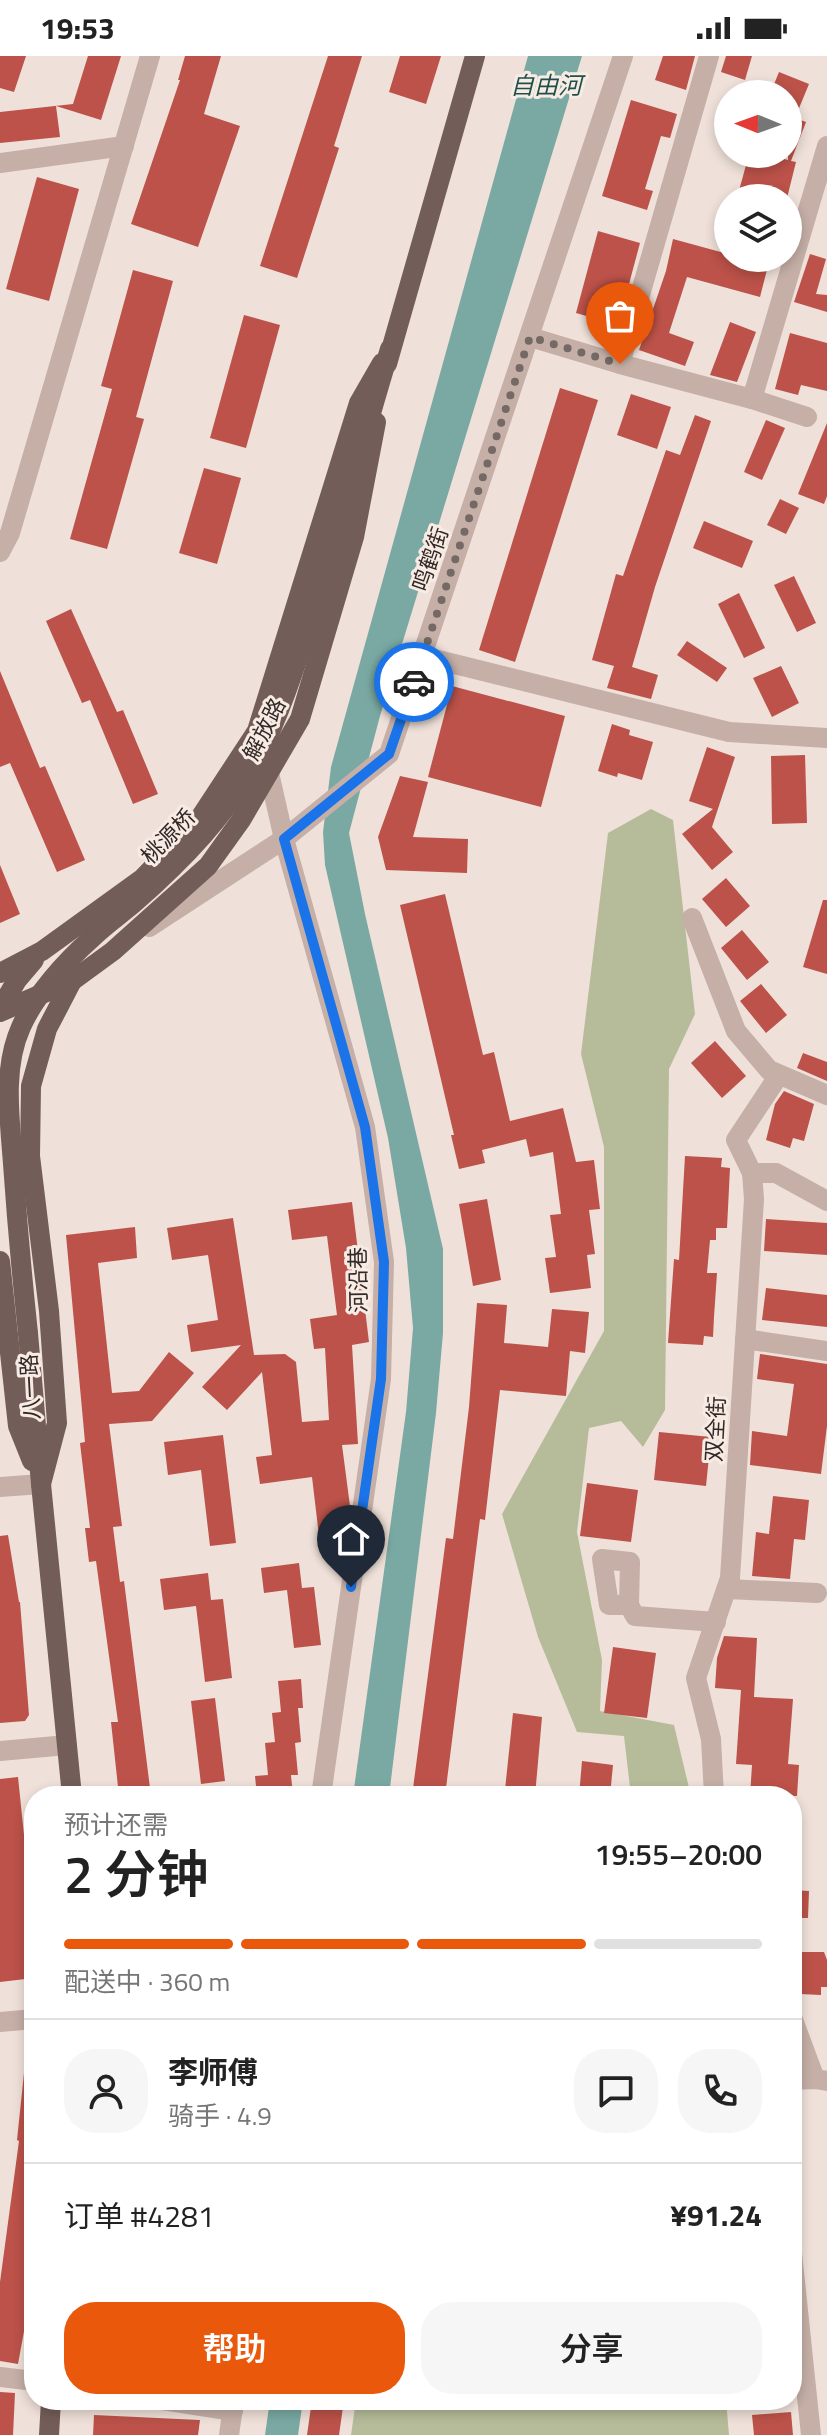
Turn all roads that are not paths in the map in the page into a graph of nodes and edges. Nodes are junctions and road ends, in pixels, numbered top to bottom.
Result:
1 (150, 56) edge
2 (475, 56) edge
3 (623, 56) edge
4 (709, 56) edge
5 (124, 146) junction
6 (827, 146) edge
7 (0, 163) edge
8 (818, 207) edge
9 (530, 337) junction
10 (390, 349) junction
11 (620, 364) junction
12 (752, 399) junction
13 (807, 417) dead end
14 (0, 552) edge
15 (422, 656) junction
16 (827, 738) edge
17 (269, 773) junction
18 (284, 839) junction
19 (692, 918) dead end
20 (42, 951) junction
21 (113, 951) junction
22 (0, 973) edge
23 (72, 981) junction
24 (0, 1012) edge
25 (779, 1075) junction
26 (827, 1095) edge
27 (30, 1156) junction
28 (752, 1173) junction
29 (827, 1201) edge
30 (0, 1261) edge
31 (2, 1296) edge
32 (745, 1339) junction
33 (827, 1351) edge
34 (41, 1484) junction
35 (0, 1487) edge
36 (727, 1589) junction
37 (817, 1593) dead end
38 (629, 1605) dead end
39 (716, 1622) junction
40 (67, 1745) junction
41 (0, 1751) edge
42 (71, 1786) edge
43 (322, 1786) edge
44 (713, 1786) edge
45 (24, 2020) edge
46 (0, 2022) edge
47 (802, 2039) edge
48 (821, 2080) edge
49 (802, 2349) edge
50 (0, 2377) edge
51 (24, 2380) edge
52 (50, 2410) edge
53 (233, 2410) edge
54 (49, 2435) edge
55 (229, 2435) edge
56 (811, 2435) edge

1 - 5 street
2 - 10 main road, 解放路
3 - 9 street, 鸣鹤街
4 - 11 street
5 - 7 street
5 - 14 street
6 - 8 street
8 - 12 street
9 - 11 street
9 - 15 street, 鸣鹤街
10 - 17 main road, 解放路
10 - 20 main road, 解放路
10 - 34 main road, 桃源桥, bridge
11 - 12 street
12 - 13 street
15 - 16 street
15 - 18 street, 鸣鹤街
17 - 18 street, 河沿巷
17 - 21 main road, 解放路
18 - 21 street, 鸣鹤街
18 - 43 street, 河沿巷
19 - 25 street
20 - 22 main road, 解放路
20 - 24 main road
21 - 23 main road, 解放路
23 - 24 main road, 解放路
23 - 27 main road, 八一路
24 - 27 main road
25 - 26 street
25 - 28 street, 双全街
27 - 34 main road, 八一路
28 - 29 street
28 - 32 street, 双全街
30 - 31 main road
31 - 34 main road
32 - 33 street
32 - 36 street, 双全街
34 - 35 street
34 - 40 main road, 八一路
36 - 37 street
36 - 39 street, 双全街
38 - 39 street
39 - 44 street, 双全街
40 - 41 street
40 - 42 main road, 八一路
45 - 46 street
47 - 48 street
49 - 56 street
50 - 51 street
52 - 54 main road
53 - 55 street

